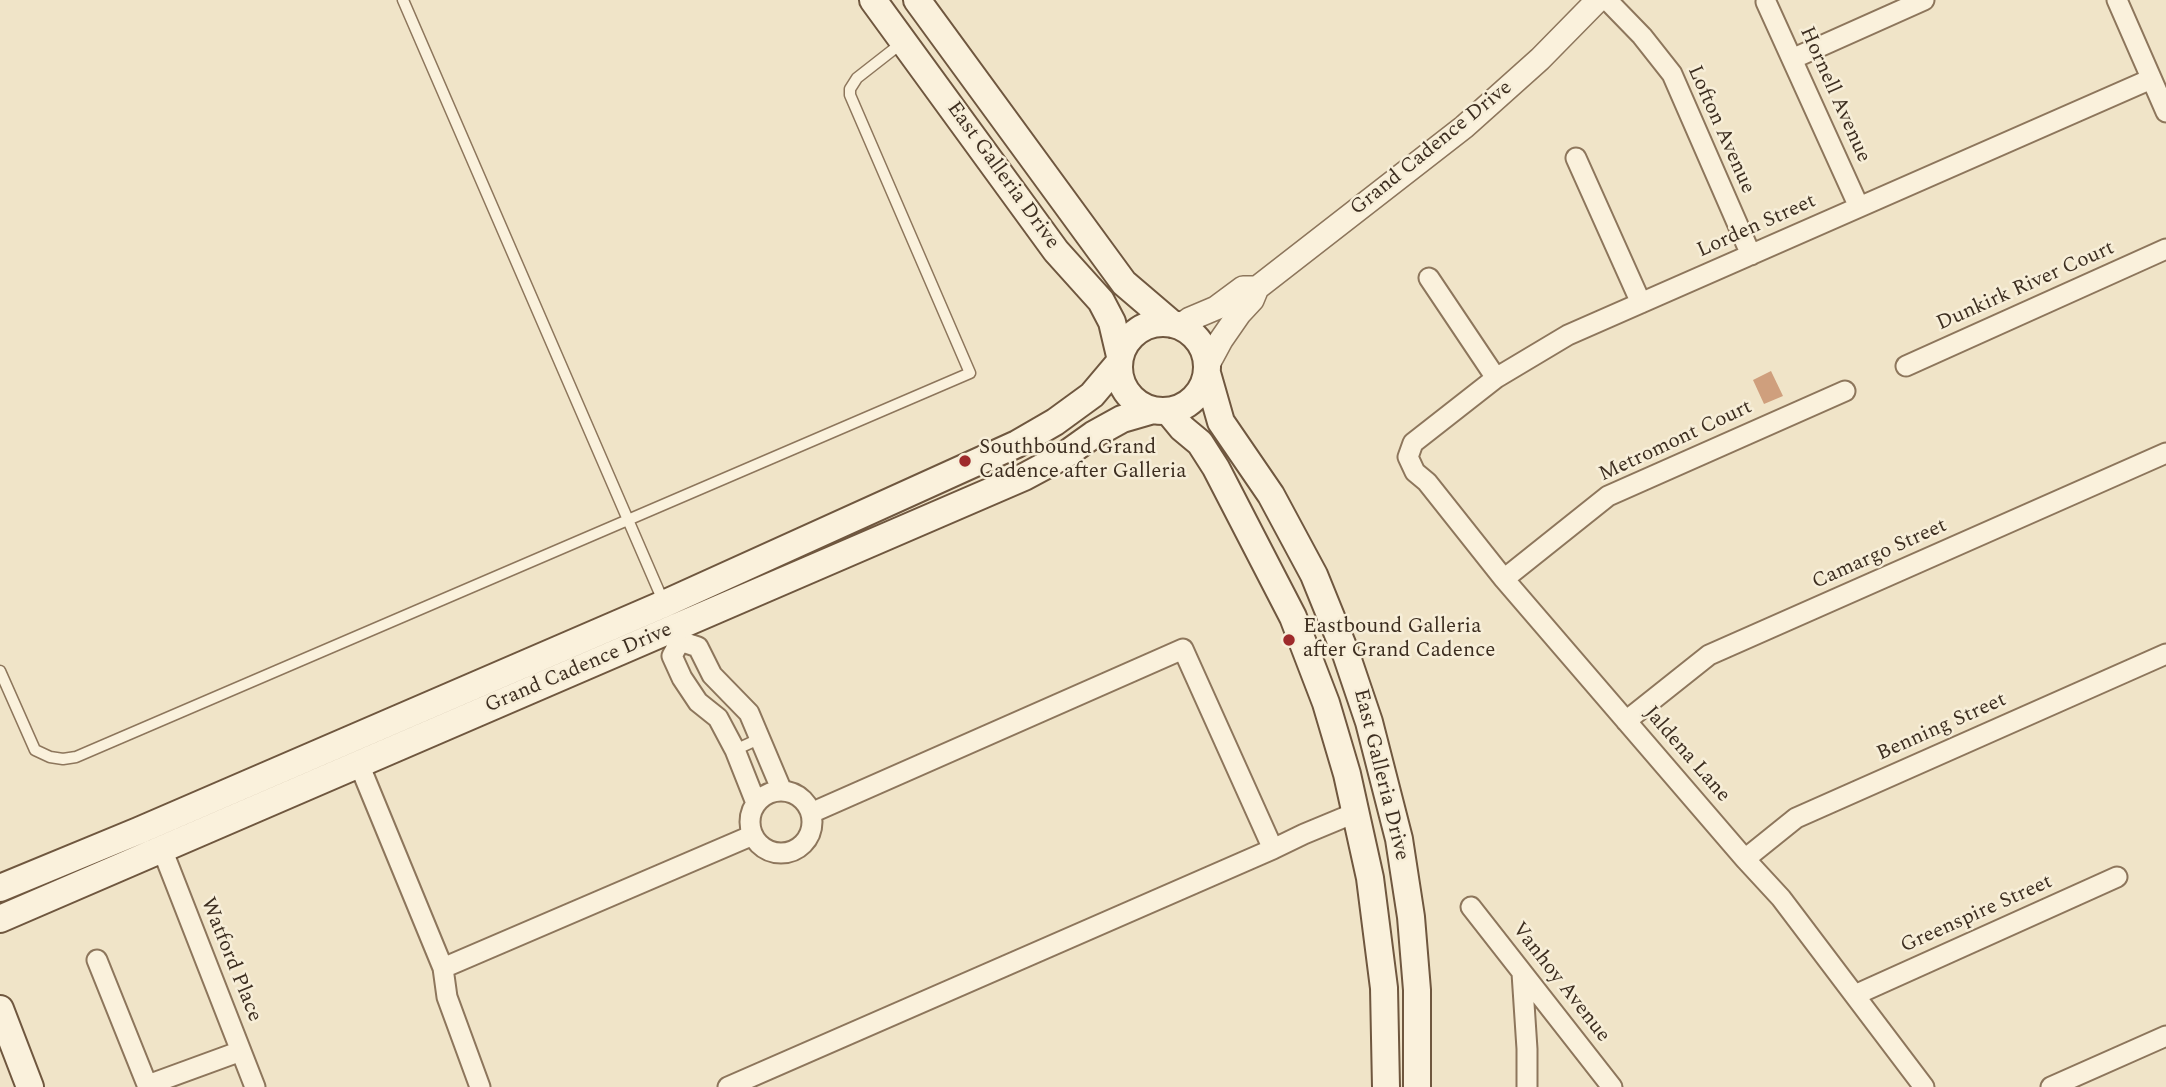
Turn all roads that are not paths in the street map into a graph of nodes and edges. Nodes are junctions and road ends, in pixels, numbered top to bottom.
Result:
1 (403, 0) edge
2 (873, 0) edge
3 (917, 0) edge
4 (1598, 0) edge
5 (1607, 0) edge
6 (1924, 0) edge
7 (2117, 0) edge
8 (1766, 2) dead end
9 (904, 42) junction
10 (1792, 59) junction
11 (2151, 79) junction
12 (2166, 112) edge
13 (1576, 158) dead end
14 (1859, 207) junction
15 (2166, 249) edge
16 (1751, 255) junction
17 (1429, 278) dead end
18 (1256, 288) junction
19 (1642, 303) junction
20 (1176, 325) junction
21 (1119, 359) junction
22 (1906, 366) dead end
23 (1207, 369) junction
24 (1496, 378) junction
25 (1845, 390) dead end
26 (1160, 410) junction
27 (2166, 453) edge
28 (1408, 457) joint
29 (628, 521) junction
30 (1503, 579) junction
31 (664, 604) junction
32 (677, 634) junction
33 (2166, 654) edge
34 (0, 671) edge
35 (1626, 721) junction
36 (761, 738) junction
37 (734, 750) junction
38 (359, 764) junction
39 (782, 791) junction
40 (757, 803) junction
41 (1357, 812) junction
42 (811, 813) junction
43 (754, 835) junction
44 (162, 849) junction
45 (1273, 849) junction
46 (1745, 859) junction
47 (2117, 877) dead end
48 (0, 888) edge
49 (1471, 907) dead end
50 (0, 919) edge
51 (97, 960) dead end
52 (443, 968) junction
53 (1522, 972) junction
54 (1855, 995) junction
55 (0, 1009) edge
56 (2166, 1035) edge
57 (241, 1051) junction
58 (148, 1086) edge
59 (30, 1087) edge
60 (255, 1087) edge
61 (480, 1087) edge
62 (728, 1087) edge
63 (1386, 1087) edge
64 (1417, 1087) edge
65 (1527, 1087) edge
66 (1612, 1087) edge
67 (1924, 1087) edge
68 (2051, 1087) edge

1 - 29 lane
2 - 9 main road, East Galleria Drive
3 - 20 main road, East Galleria Drive
4 - 18 street, Grand Cadence Drive
5 - 16 street, Lofton Avenue
6 - 10 street
7 - 11 street
8 - 10 street, Hornell Avenue
9 - 21 main road, East Galleria Drive
9 - 29 lane
10 - 14 street, Hornell Avenue
11 - 12 street
11 - 14 street, Lorden Street
13 - 19 street
14 - 16 street, Lorden Street
15 - 22 street, Dunkirk River Court
16 - 19 street, Lorden Street
17 - 24 street
18 - 20 street, Grand Cadence Drive
18 - 23 street, Grand Cadence Drive
19 - 24 street, Lorden Street
20 - 21 main road
20 - 23 main road
21 - 26 main road
21 - 31 main road, Grand Cadence Drive
23 - 26 main road
23 - 64 main road, East Galleria Drive
24 - 28 street, Lorden Street
25 - 30 street, Metromont Court
26 - 32 main road, Grand Cadence Drive
26 - 41 main road, East Galleria Drive
27 - 35 street, Camargo Street
28 - 30 street, Jaldena Lane
29 - 31 lane
29 - 34 lane
30 - 35 street, Jaldena Lane
31 - 32 main road
31 - 48 main road, Grand Cadence Drive
32 - 36 street
32 - 37 street
32 - 38 main road, Grand Cadence Drive
33 - 46 street, Benning Street
35 - 46 street, Jaldena Lane
36 - 37 lane
36 - 39 street
37 - 40 street
38 - 44 main road, Grand Cadence Drive
38 - 52 street
39 - 40 street
39 - 42 street
40 - 43 street
41 - 45 street
41 - 63 main road, East Galleria Drive
42 - 43 street
42 - 45 street
43 - 52 street
44 - 50 main road, Grand Cadence Drive
44 - 57 street, Watford Place
45 - 62 street
46 - 54 street, Jaldena Lane
47 - 54 street, Greenspire Street
49 - 53 street, Vanhoy Avenue
51 - 58 street
52 - 61 street
53 - 65 street
53 - 66 street, Vanhoy Avenue
54 - 67 street, Jaldena Lane
55 - 59 main road
56 - 68 street
57 - 58 street
57 - 60 street, Watford Place

